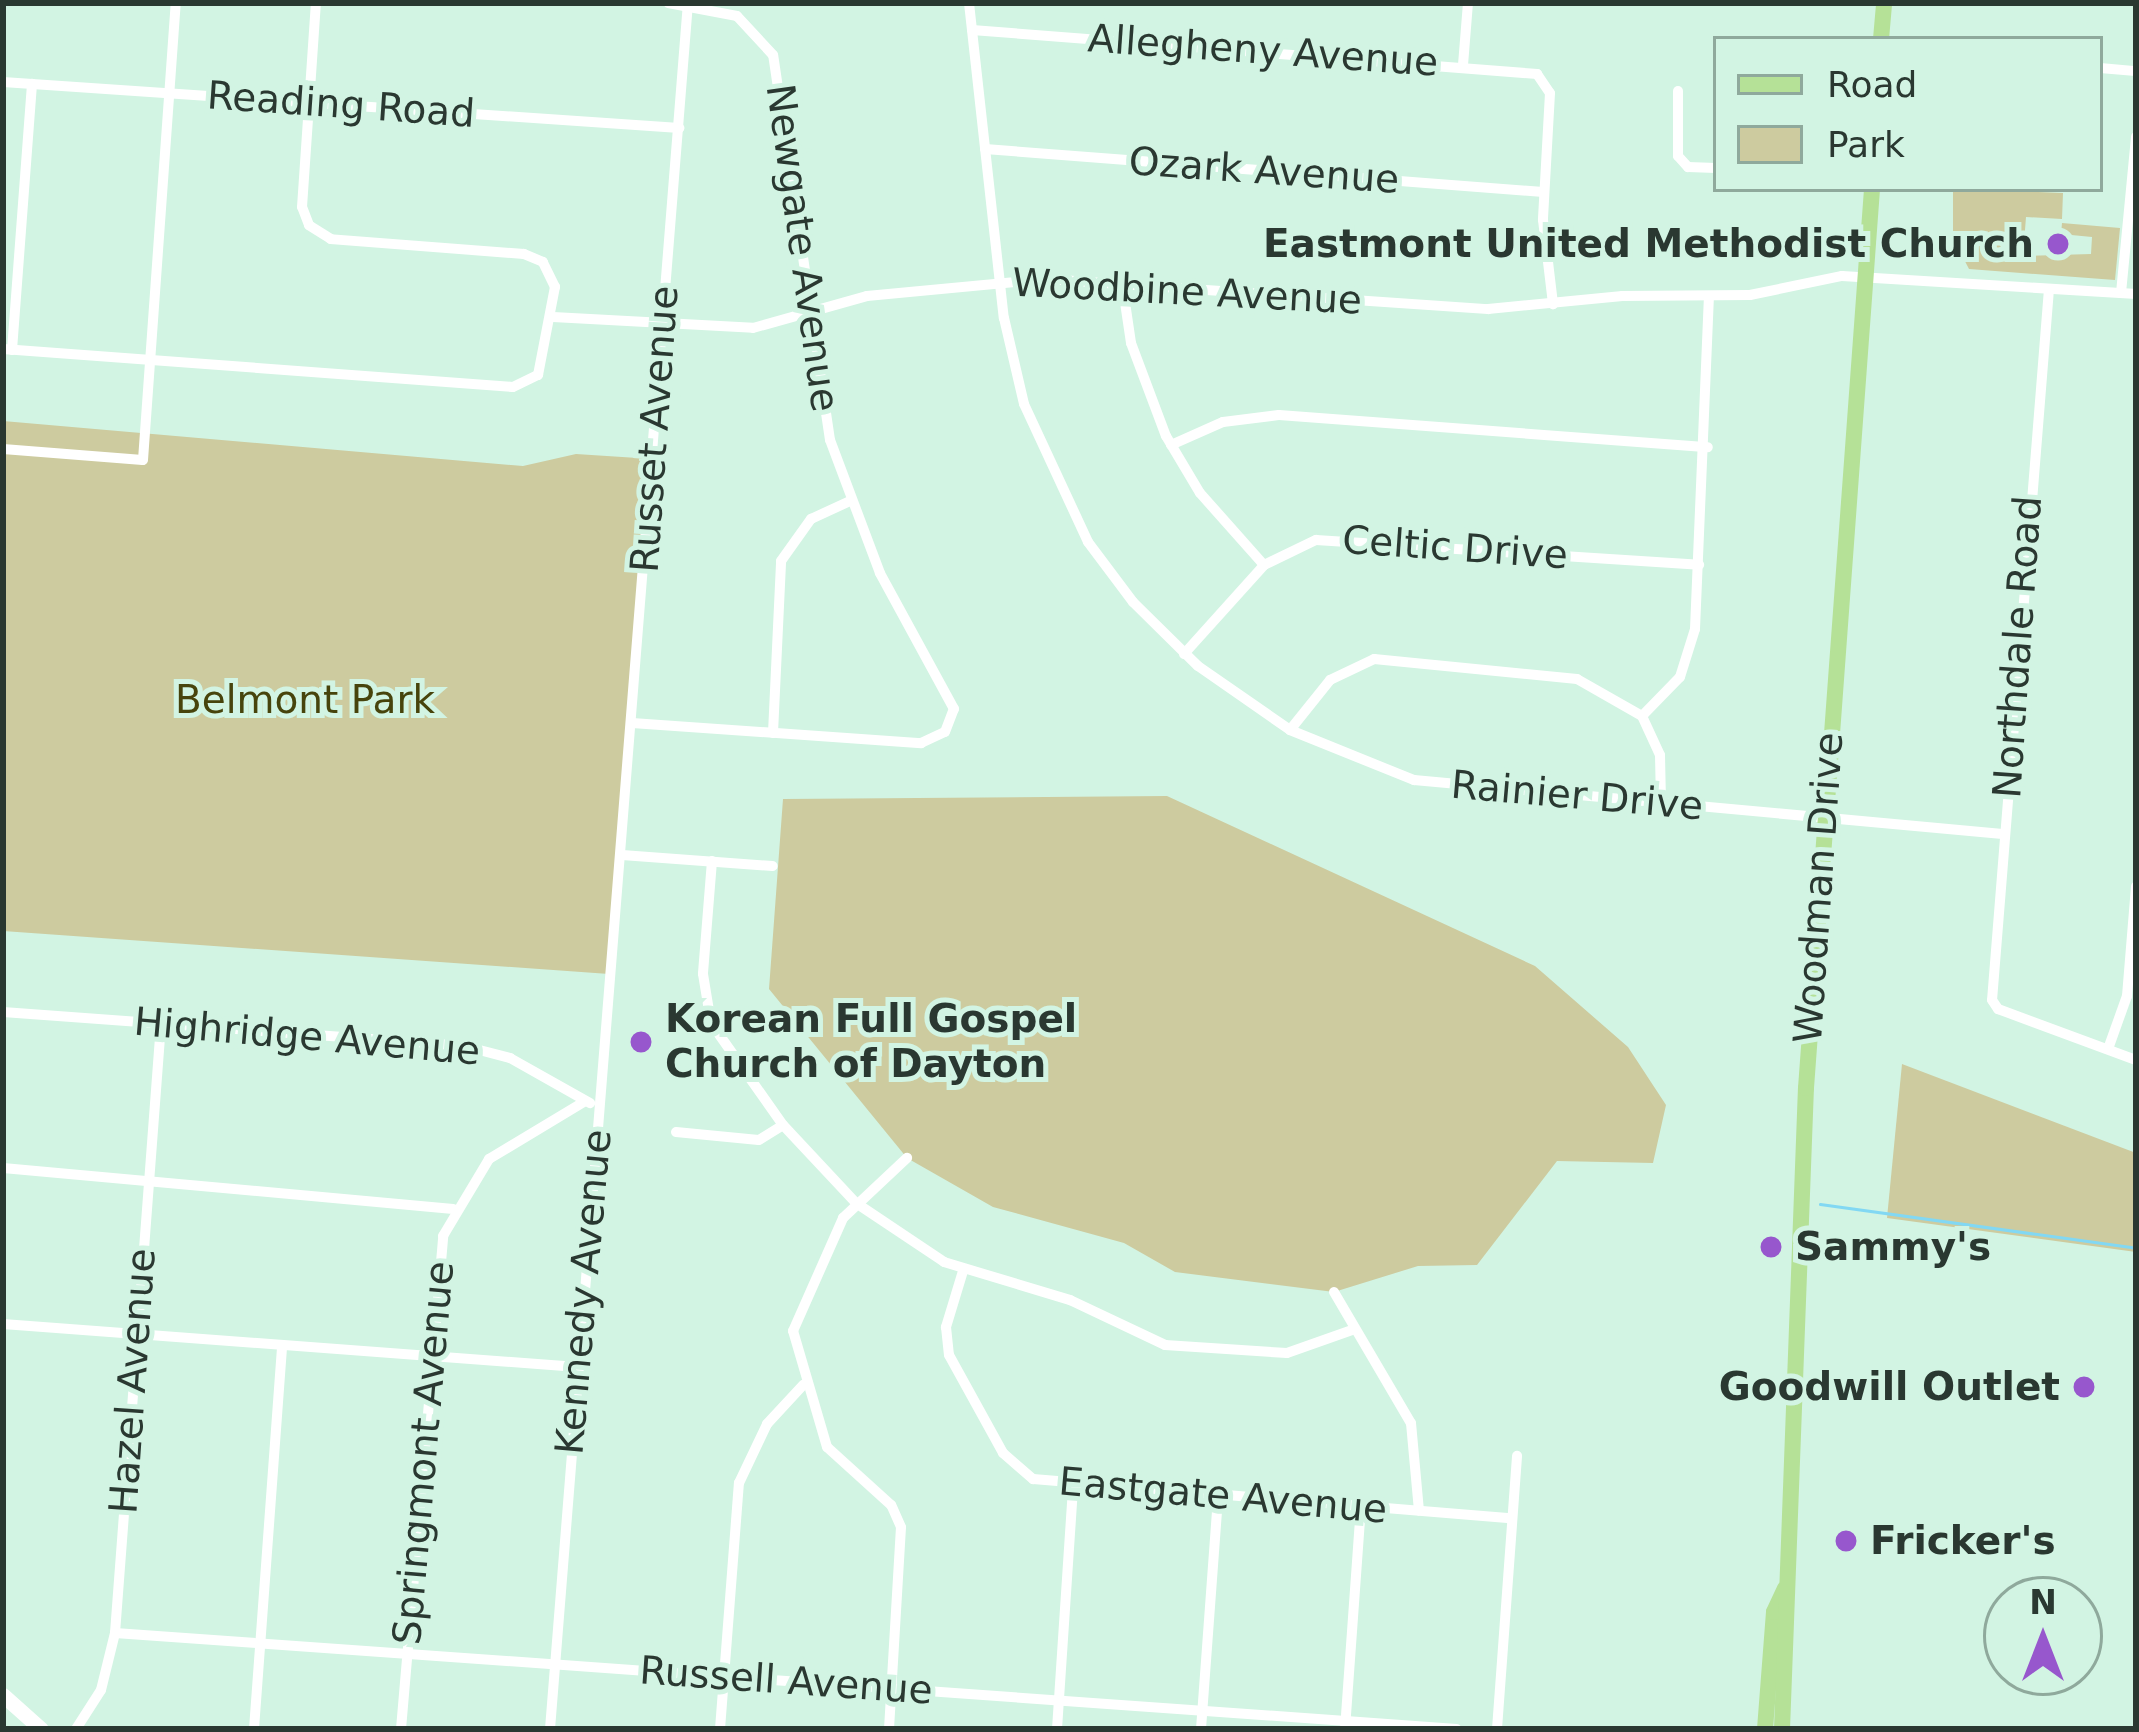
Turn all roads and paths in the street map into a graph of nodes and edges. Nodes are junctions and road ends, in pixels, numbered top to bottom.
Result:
1 (176, 3) edge
2 (316, 3) edge
3 (668, 3) edge
4 (969, 3) edge
5 (1468, 3) edge
6 (1884, 3) edge
7 (688, 4) edge
8 (972, 31) junction
9 (1881, 36) edge
10 (1463, 65) junction
11 (2103, 68) edge
12 (2136, 71) edge
13 (3, 82) edge
14 (32, 84) junction
15 (1678, 91) dead end
16 (169, 94) junction
17 (308, 104) junction
18 (679, 128) junction
19 (2136, 137) edge
20 (985, 149) junction
21 (1713, 169) edge
22 (1543, 192) junction
23 (1872, 192) edge
24 (1864, 276) junction
25 (1000, 282) junction
26 (1122, 282) junction
27 (2049, 289) junction
28 (2121, 293) junction
29 (2136, 294) edge
30 (1709, 296) junction
31 (1553, 304) junction
32 (807, 313) junction
33 (553, 317) junction
34 (663, 325) junction
35 (8, 350) edge
36 (149, 360) junction
37 (1171, 445) junction
38 (1708, 447) junction
39 (3, 449) edge
40 (850, 501) junction
41 (1699, 565) junction
42 (1264, 566) junction
43 (1184, 654) junction
44 (1642, 716) junction
45 (632, 723) junction
46 (1290, 730) junction
47 (773, 733) junction
48 (1661, 803) junction
49 (1826, 818) junction
50 (2003, 834) junction
51 (622, 855) junction
52 (712, 861) junction
53 (773, 866) dead end
54 (2136, 886) edge
55 (3, 1012) edge
56 (161, 1024) junction
57 (2108, 1049) junction
58 (2136, 1060) edge
59 (584, 1102) junction
60 (599, 1104) junction
61 (783, 1125) junction
62 (676, 1132) dead end
63 (907, 1158) dead end
64 (3, 1168) edge
65 (148, 1179) junction
66 (856, 1203) junction
67 (453, 1209) junction
68 (963, 1270) junction
69 (1334, 1292) dead end
70 (3, 1324) edge
71 (1355, 1328) junction
72 (136, 1335) junction
73 (282, 1345) junction
74 (429, 1356) junction
75 (577, 1367) junction
76 (804, 1384) junction
77 (1517, 1456) dead end
78 (1073, 1489) junction
79 (1218, 1498) junction
80 (1361, 1508) junction
81 (1419, 1511) junction
82 (1510, 1518) junction
83 (115, 1633) junction
84 (261, 1644) junction
85 (1779, 1650) junction
86 (407, 1654) junction
87 (554, 1664) junction
88 (724, 1677) junction
89 (892, 1689) junction
90 (3, 1695) edge
91 (1059, 1701) junction
92 (1202, 1711) junction
93 (1346, 1725) edge
94 (40, 1729) edge
95 (76, 1729) edge
96 (254, 1729) edge
97 (401, 1729) edge
98 (550, 1729) edge
99 (720, 1729) edge
100 (890, 1729) edge
101 (1057, 1729) edge
102 (1201, 1729) edge
103 (1457, 1729) edge
104 (1496, 1729) edge
105 (1766, 1729) edge
106 (1781, 1729) edge

1 - 16 street
2 - 17 street
3 - 7 street, Newgate Avenue
4 - 8 street, Rainier Drive
5 - 10 street
6 - 9 main road
7 - 18 street, Russet Avenue
7 - 32 street, Newgate Avenue
8 - 10 street, Allegheny Avenue
8 - 20 street, Rainier Drive
10 - 22 street, Allegheny Avenue
11 - 12 street
13 - 14 street, Reading Road
14 - 16 street, Reading Road
14 - 35 street
15 - 21 street
16 - 17 street, Reading Road
16 - 36 street
17 - 18 street, Reading Road
17 - 33 street
18 - 34 street, Russet Avenue
19 - 28 street
20 - 22 street, Ozark Avenue
20 - 25 street, Rainier Drive
22 - 31 street
23 - 24 main road, Woodman Drive
24 - 27 street, Woodbine Avenue
24 - 30 street, Woodbine Avenue
24 - 49 main road, Woodman Drive
25 - 26 street, Woodbine Avenue
25 - 32 street, Woodbine Avenue
25 - 43 street, Rainier Drive
26 - 31 street, Woodbine Avenue
26 - 37 street
27 - 28 street, Woodbine Avenue
27 - 50 street, Northdale Road
28 - 29 street, Woodbine Avenue
30 - 31 street, Woodbine Avenue
30 - 38 street
32 - 34 street, Woodbine Avenue
32 - 40 street, Newgate Avenue
33 - 34 street, Woodbine Avenue
33 - 36 street
34 - 45 street, Russet Avenue
35 - 36 street
36 - 39 street
37 - 38 street
37 - 42 street
38 - 41 street
40 - 47 street
40 - 47 street, Newgate Avenue
41 - 42 street, Celtic Drive
41 - 44 street
42 - 43 street, Celtic Drive
43 - 46 street, Rainier Drive
44 - 46 street
44 - 48 street
45 - 47 street
45 - 51 street, Russet Avenue
46 - 48 street, Rainier Drive
48 - 49 street, Rainier Drive
49 - 50 street, Rainier Drive
49 - 85 main road, Woodman Drive
50 - 57 street, Northdale Road
51 - 52 street
51 - 60 street, Kennedy Avenue
52 - 53 street
52 - 61 street
54 - 57 street
55 - 56 street, Highridge Avenue
56 - 59 street, Highridge Avenue
56 - 65 street, Hazel Avenue
57 - 58 street
59 - 60 street, Highridge Avenue
59 - 67 street, Springmont Avenue
60 - 75 street, Kennedy Avenue
61 - 62 street
61 - 66 street
63 - 66 street
64 - 65 street
65 - 67 street
65 - 72 street, Hazel Avenue
66 - 68 street
66 - 76 street
67 - 74 street, Springmont Avenue
68 - 71 street
68 - 78 street, Eastgate Avenue
69 - 71 street
70 - 72 street
71 - 81 street
72 - 73 street
72 - 83 street, Hazel Avenue
73 - 74 street
73 - 84 street
74 - 75 street
74 - 86 street, Springmont Avenue
75 - 87 street, Kennedy Avenue
76 - 88 street
76 - 89 street
77 - 82 street
78 - 79 street, Eastgate Avenue
78 - 91 street
79 - 80 street, Eastgate Avenue
79 - 92 street
80 - 81 street, Eastgate Avenue
80 - 93 street
81 - 82 street, Eastgate Avenue
82 - 104 street
83 - 84 street, Russell Avenue
83 - 95 street, Hazel Avenue
84 - 86 street, Russell Avenue
84 - 96 street
85 - 105 main road, Woodman Drive
85 - 106 main road, Woodman Drive
86 - 87 street, Russell Avenue
86 - 97 street, Springmont Avenue
87 - 88 street, Russell Avenue
87 - 98 street, Kennedy Avenue
88 - 89 street, Russell Avenue
88 - 99 street
89 - 91 street, Russell Avenue
89 - 100 street
90 - 94 street
91 - 92 street, Russell Avenue
91 - 101 street
92 - 93 street, Russell Avenue
92 - 102 street
93 - 103 street, Russell Avenue

